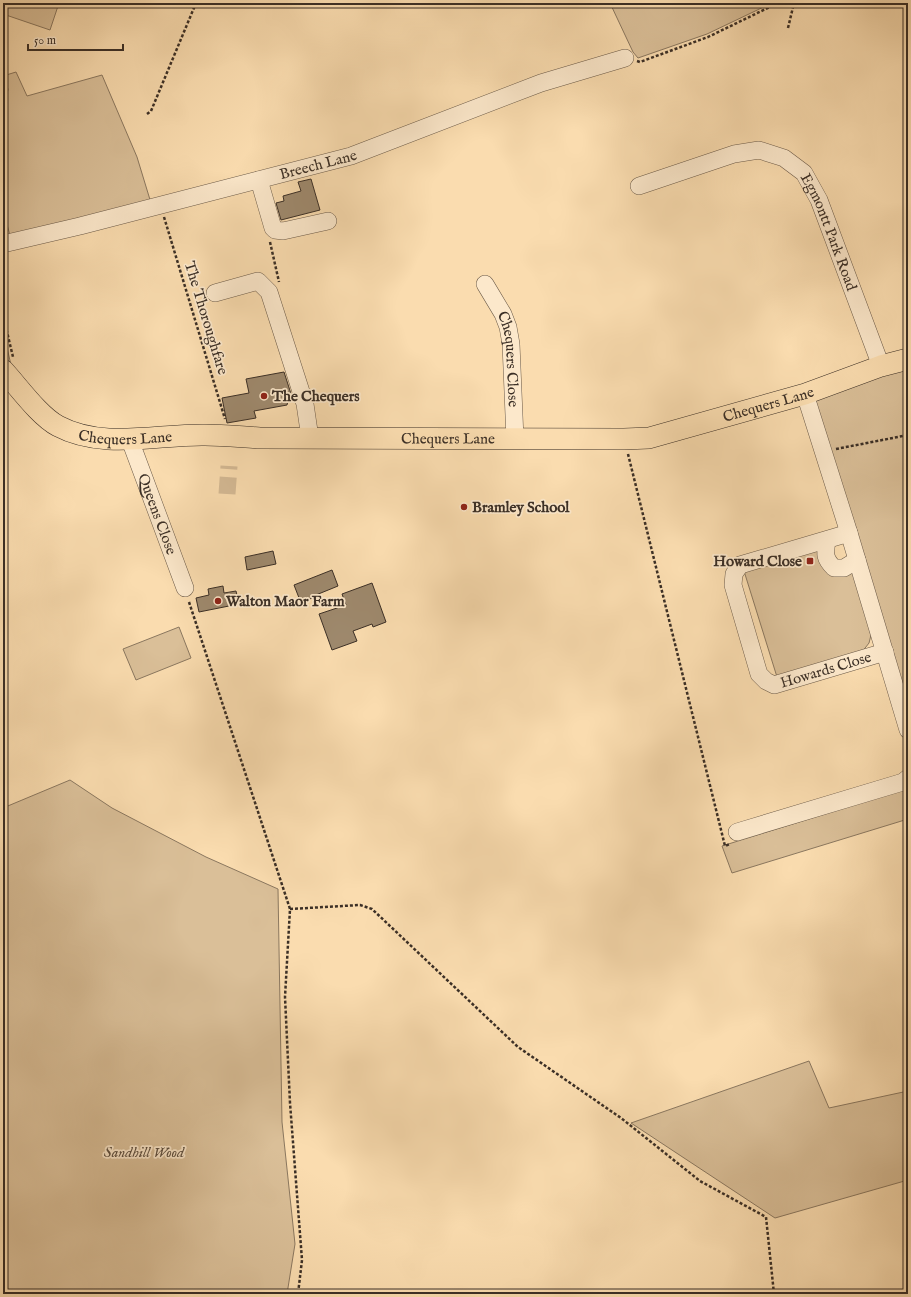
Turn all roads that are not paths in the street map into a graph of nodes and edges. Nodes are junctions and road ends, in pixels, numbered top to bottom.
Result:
1 (625, 58) road end
2 (260, 180) junction
3 (639, 186) dead end
4 (328, 221) dead end
5 (3, 244) edge
6 (485, 284) dead end
7 (215, 293) dead end
8 (908, 359) edge
9 (8, 365) edge
10 (881, 366) junction
11 (805, 394) junction
12 (310, 438) junction
13 (515, 439) junction
14 (130, 440) junction
15 (849, 533) junction
16 (827, 540) junction
17 (857, 560) junction
18 (185, 588) road end
19 (885, 652) junction
20 (908, 730) edge
21 (908, 778) edge
22 (737, 832) road end

1 - 2 street, Breech Lane
2 - 4 street
2 - 5 street, Breech Lane
3 - 10 street, Egmontt Park Road
6 - 13 street, Chequers Close
7 - 12 street
8 - 10 main road, Chequers Lane
9 - 14 main road, Chequers Lane
10 - 11 main road, Chequers Lane
11 - 13 main road, Chequers Lane
11 - 15 street, Howards Close
12 - 13 main road, Chequers Lane
12 - 14 main road, Chequers Lane
14 - 18 street, Queens Close
15 - 16 street, Howards Close
15 - 17 street, Howards Close
16 - 17 street
16 - 19 street, Howards Close
17 - 19 street, Howards Close
19 - 20 street, Howards Close
21 - 22 street

